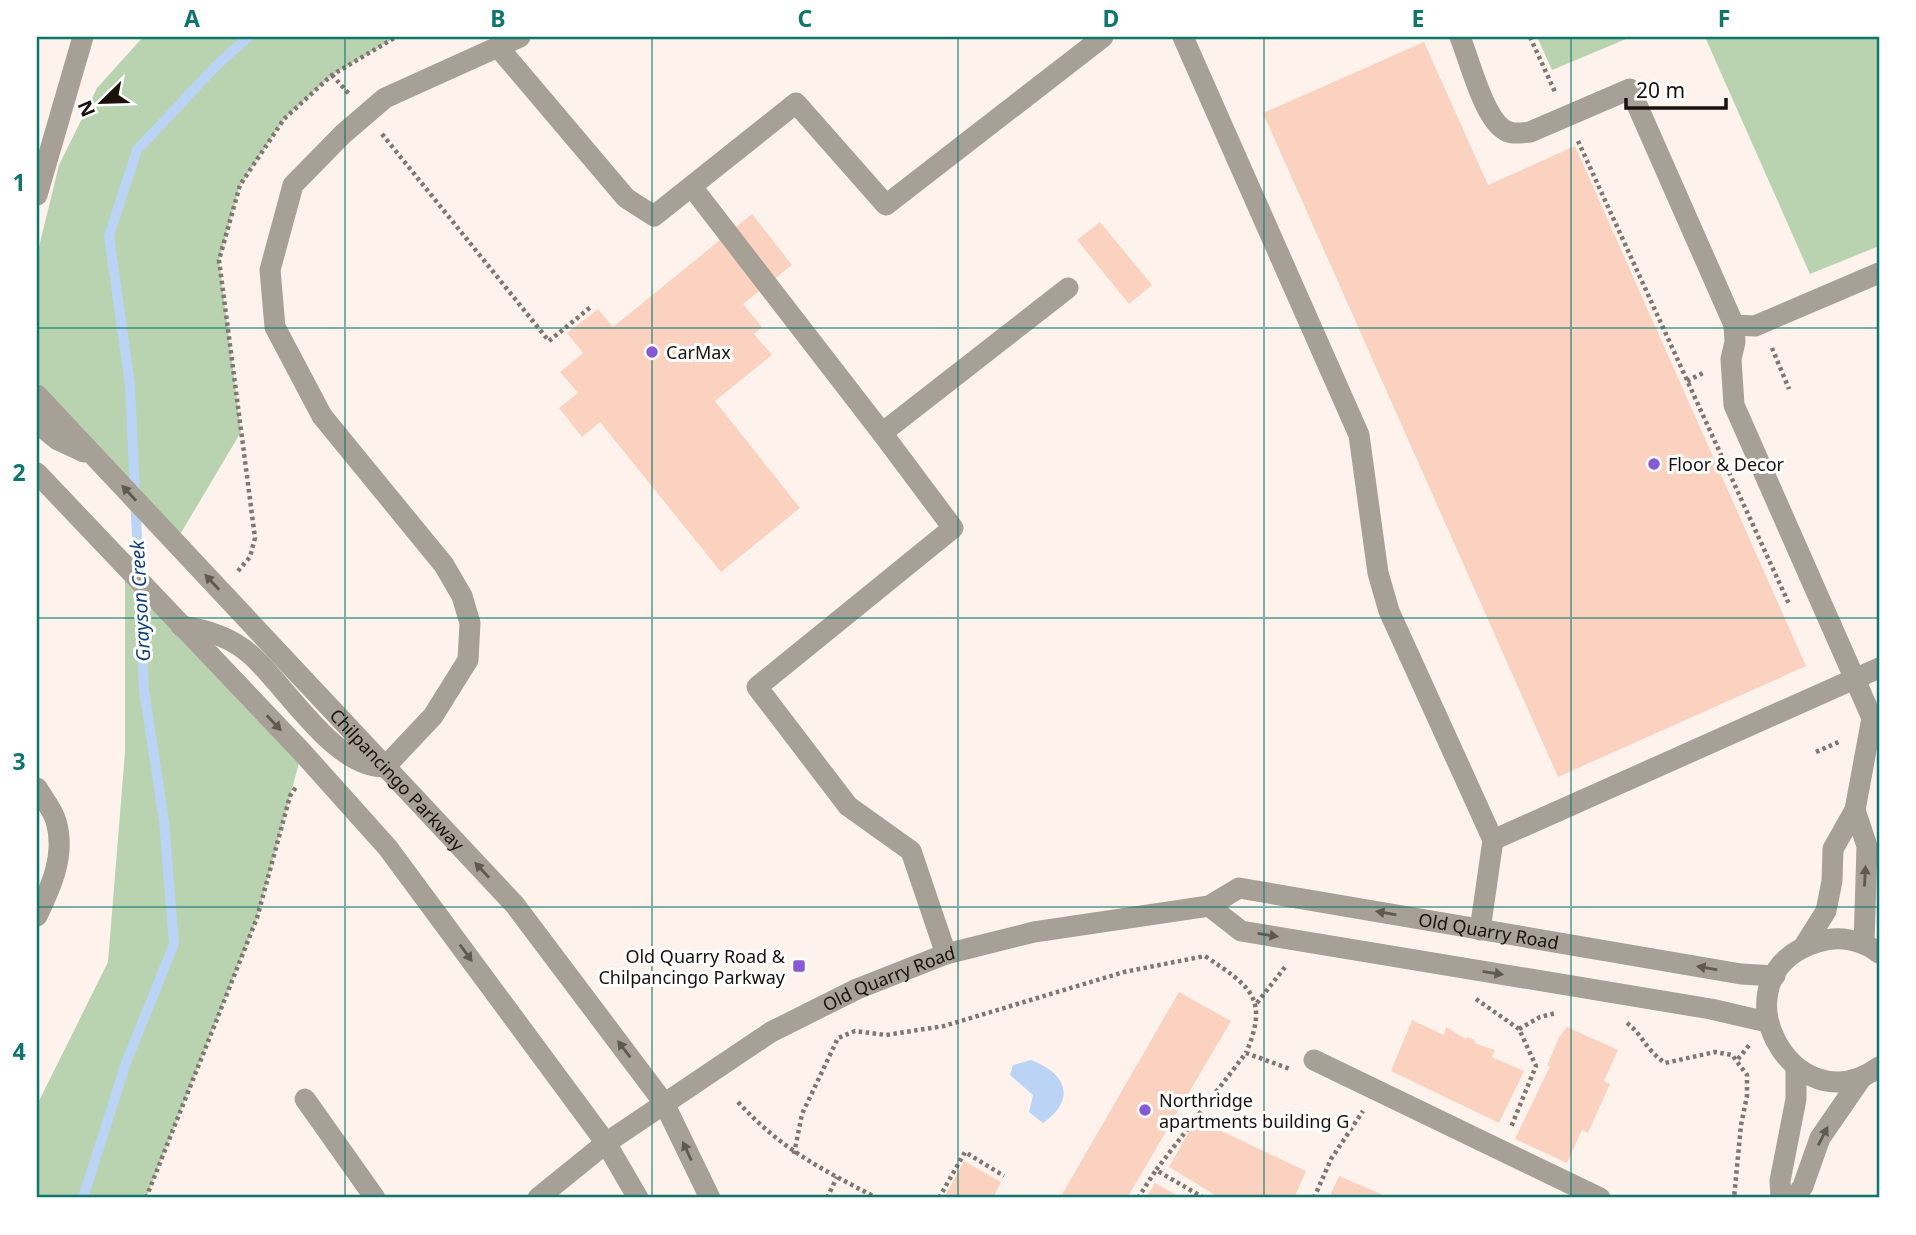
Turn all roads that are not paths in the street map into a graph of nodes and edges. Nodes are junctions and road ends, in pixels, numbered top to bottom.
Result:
1 (83, 37) edge
2 (520, 37) edge
3 (1103, 37) edge
4 (1183, 37) edge
5 (1460, 37) edge
6 (498, 47) junction
7 (692, 187) junction
8 (37, 195) edge
9 (1879, 273) edge
10 (1068, 288) dead end
11 (1734, 325) junction
12 (37, 395) edge
13 (37, 423) edge
14 (882, 433) junction
15 (96, 458) junction
16 (37, 473) edge
17 (181, 626) junction
18 (1879, 668) edge
19 (1856, 678) junction
20 (385, 767) junction
21 (37, 788) edge
22 (1855, 810) junction
23 (1493, 840) junction
24 (1209, 906) junction
25 (37, 916) edge
26 (1480, 929) junction
27 (1804, 946) junction
28 (1872, 949) edge
29 (946, 954) junction
30 (1774, 975) junction
31 (1767, 1022) junction
32 (1314, 1060) road end
33 (1796, 1068) junction
34 (1871, 1072) edge
35 (305, 1099) dead end
36 (664, 1103) junction
37 (606, 1143) junction
38 (375, 1198) edge
39 (538, 1198) edge
40 (638, 1198) edge
41 (709, 1198) edge
42 (1600, 1198) edge
43 (1781, 1198) edge
44 (1795, 1198) edge

1 - 8 street
2 - 6 street
3 - 7 street
4 - 23 street
5 - 11 street
6 - 7 street
6 - 20 street
7 - 14 street
9 - 11 street
10 - 14 street
11 - 19 street
12 - 15 street, Chilpancingo Parkway
13 - 15 street
14 - 29 street
20 -> 15 street, Chilpancingo Parkway
16 - 17 street
17 - 20 street
17 -> 37 street
18 - 19 street
19 - 22 street
19 - 23 street
36 -> 20 street, Chilpancingo Parkway
21 - 25 street
22 - 27 street
28 -> 22 street
23 - 26 street
26 -> 24 street, Old Quarry Road
24 - 29 street, Old Quarry Road
24 -> 31 street
30 -> 26 street, Old Quarry Road
27 - 28 street
27 - 30 street
29 - 36 street, Old Quarry Road
30 - 31 street
31 - 33 street
32 - 42 street
33 - 34 street
33 - 43 street
44 -> 34 street
35 - 38 street
36 - 37 street, Old Quarry Road
41 -> 36 street, Chilpancingo Parkway
37 - 39 street, Old Quarry Road
37 - 40 street

